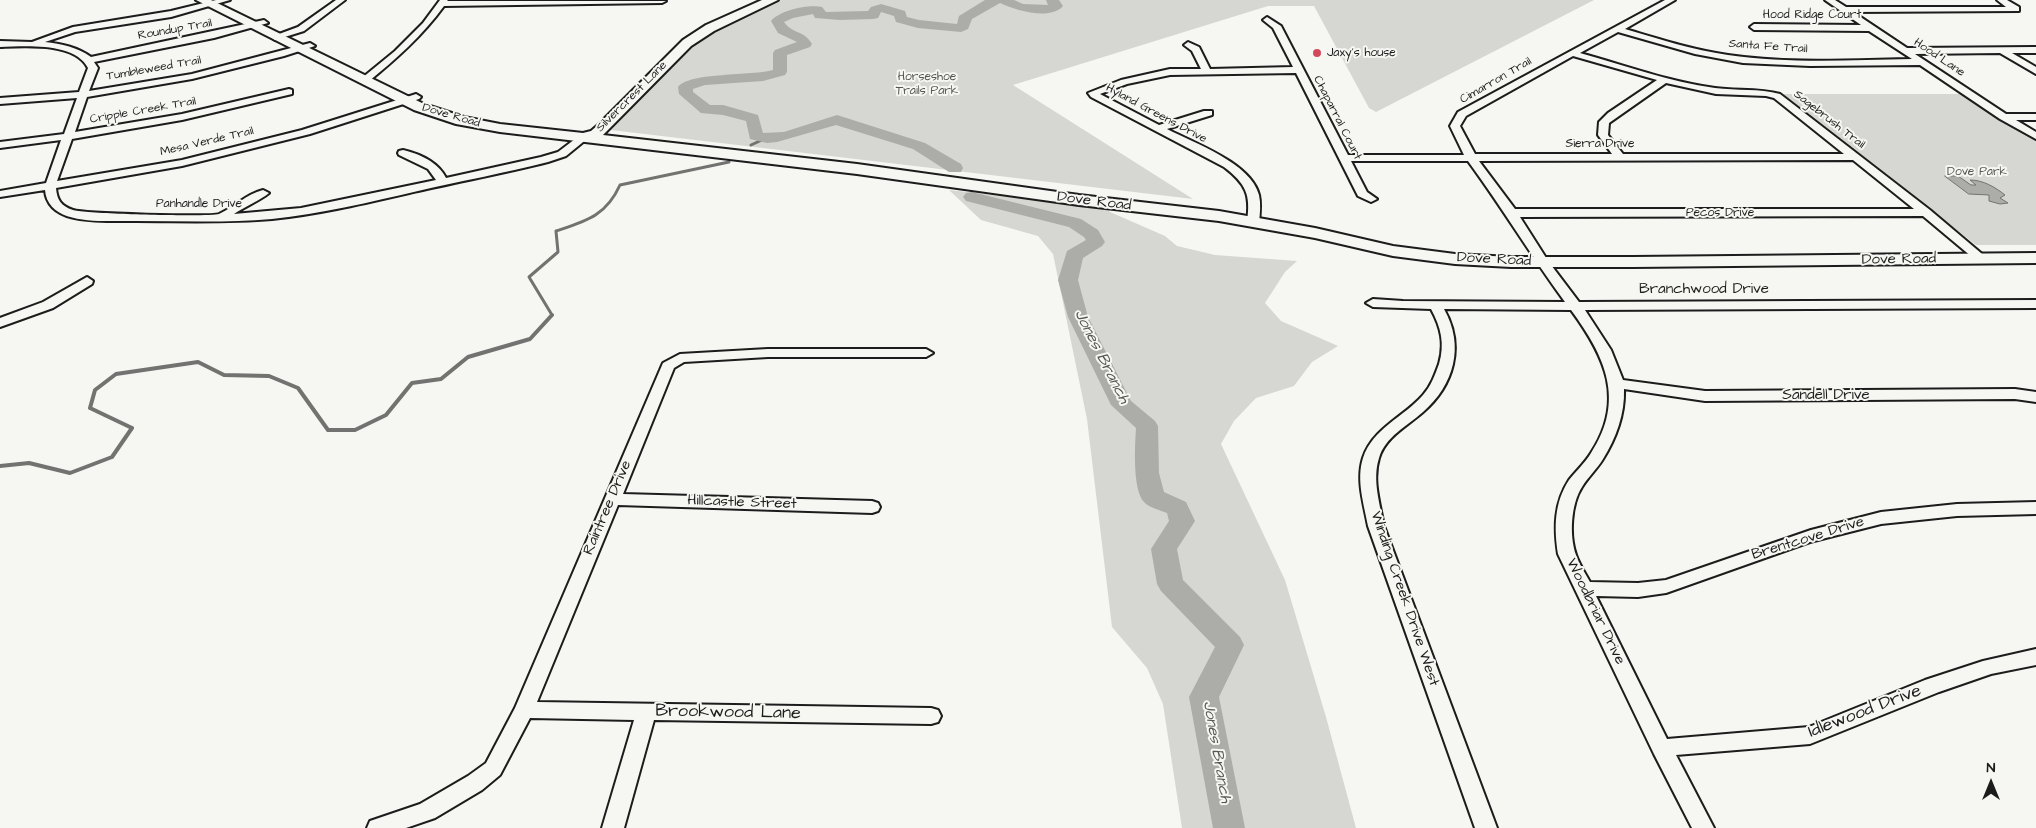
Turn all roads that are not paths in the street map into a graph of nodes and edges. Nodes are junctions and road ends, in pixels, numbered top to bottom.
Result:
1 (341, 0) edge
2 (758, 0) edge
3 (772, 0) edge
4 (1671, 0) edge
5 (1828, 0) edge
6 (2001, 0) edge
7 (215, 1) edge
8 (575, 1) edge
9 (662, 1) edge
10 (442, 2) edge
11 (1845, 10) junction
12 (1268, 20) dead end
13 (259, 24) junction
14 (1754, 27) dead end
15 (1870, 28) junction
16 (1616, 29) junction
17 (280, 35) junction
18 (0, 44) edge
19 (32, 44) junction
20 (1188, 45) dead end
21 (305, 47) junction
22 (2000, 50) junction
23 (2036, 50) edge
24 (1905, 51) junction
25 (1572, 53) junction
26 (89, 60) junction
27 (1922, 62) junction
28 (1206, 70) junction
29 (1298, 70) junction
30 (2036, 71) edge
31 (368, 78) junction
32 (1664, 80) junction
33 (289, 92) dead end
34 (84, 94) junction
35 (411, 99) junction
36 (0, 101) edge
37 (1208, 113) dead end
38 (2004, 117) junction
39 (2036, 117) edge
40 (1157, 128) junction
41 (588, 135) junction
42 (2036, 136) edge
43 (69, 137) junction
44 (0, 145) edge
45 (1720, 147) dead end
46 (403, 153) dead end
47 (1732, 157) junction
48 (1856, 157) junction
49 (1343, 158) junction
50 (1474, 158) junction
51 (1620, 158) junction
52 (442, 182) junction
53 (50, 186) junction
54 (263, 193) dead end
55 (0, 194) edge
56 (1371, 199) dead end
57 (1926, 212) junction
58 (1513, 214) junction
59 (1254, 217) junction
60 (222, 218) junction
61 (2036, 249) edge
62 (1976, 254) junction
63 (1540, 258) junction
64 (2036, 258) edge
65 (87, 281) dead end
66 (1373, 303) dead end
67 (2036, 304) edge
68 (1435, 305) junction
69 (1575, 306) junction
70 (0, 323) edge
71 (926, 353) dead end
72 (1617, 384) junction
73 (2036, 397) edge
74 (612, 499) junction
75 (872, 507) dead end
76 (2036, 508) edge
77 (1583, 589) junction
78 (2036, 657) edge
79 (524, 710) junction
80 (648, 711) junction
81 (931, 716) dead end
82 (1661, 748) junction
83 (378, 828) edge
84 (613, 828) edge
85 (1486, 828) edge
86 (1703, 828) edge

1 - 17 street
2 - 41 main road, Silvercrest Lane
3 - 41 main road, Silvercrest Lane
4 - 16 street, Cimarron Trail
5 - 11 street, Hood Lane
6 - 11 street
7 - 13 main road, Dove Road
7 - 19 street
8 - 9 street
8 - 10 street
10 - 31 street
11 - 15 street, Hood Lane
12 - 29 street, Chaparral Court
13 - 17 main road, Dove Road
13 - 26 street, Roundup Trail
14 - 15 street, Hood Ridge Court
15 - 24 street, Hood Lane
16 - 25 street, Cimarron Trail
16 - 27 street, Santa Fe Trail
17 - 21 main road, Dove Road
18 - 19 street
19 - 26 street
20 - 28 street
21 - 31 main road, Dove Road
21 - 34 street, Tumbleweed Trail
22 - 23 street
22 - 24 street
22 - 30 street
24 - 27 street, Hood Lane
25 - 32 street, Sagebrush Trail
25 - 50 street, Cimarron Trail
26 - 34 street
27 - 38 street, Hood Lane
28 - 29 street, Hyland Greens Drive
28 - 40 street, Hyland Greens Drive
29 - 49 street, Chaparral Court
31 - 35 main road, Dove Road
32 - 48 street, Sagebrush Trail
32 - 51 street
33 - 43 street, Cripple Creek Trail
34 - 36 street, Tumbleweed Trail
34 - 43 street
35 - 41 main road, Dove Road
35 - 53 street, Mesa Verde Trail
37 - 40 street
38 - 39 street
38 - 42 street, Hood Lane
40 - 59 street, Hyland Greens Drive
41 - 52 street, Panhandle Drive
41 - 59 main road, Dove Road
43 - 44 street, Cripple Creek Trail
43 - 53 street
45 - 47 street
46 - 52 street
47 - 48 street, Sierra Drive
47 - 51 street, Sierra Drive
48 - 57 street, Sagebrush Trail
49 - 50 street, Sierra Drive
49 - 56 street, Chaparral Court
50 - 51 street, Sierra Drive
50 - 58 street, Cimarron Trail
52 - 60 street, Panhandle Drive
53 - 55 street, Mesa Verde Trail
53 - 60 street, Panhandle Drive
54 - 60 street
57 - 58 street, Pecos Drive
57 - 62 street, Sagebrush Trail
58 - 63 street, Cimarron Trail
59 - 63 main road, Dove Road
61 - 62 main road, Dove Road
62 - 63 main road, Dove Road
62 - 64 main road, Dove Road
63 - 69 street, Woodbriar Drive
65 - 70 street
66 - 68 street, Branchwood Drive
67 - 69 street, Branchwood Drive
68 - 69 street, Branchwood Drive
68 - 85 street, Winding Creek Drive West
69 - 72 street, Woodbriar Drive
71 - 74 street, Raintree Drive
72 - 73 street, Sandell Drive
72 - 77 street, Woodbriar Drive
74 - 75 street, Hillcastle Street
74 - 79 street, Raintree Drive
76 - 77 street, Brentcove Drive
77 - 82 street, Woodbriar Drive
78 - 82 street, Idlewood Drive
79 - 80 street, Brookwood Lane
79 - 83 street, Raintree Drive
80 - 81 street, Brookwood Lane
80 - 84 street
82 - 86 street, Woodbriar Drive

